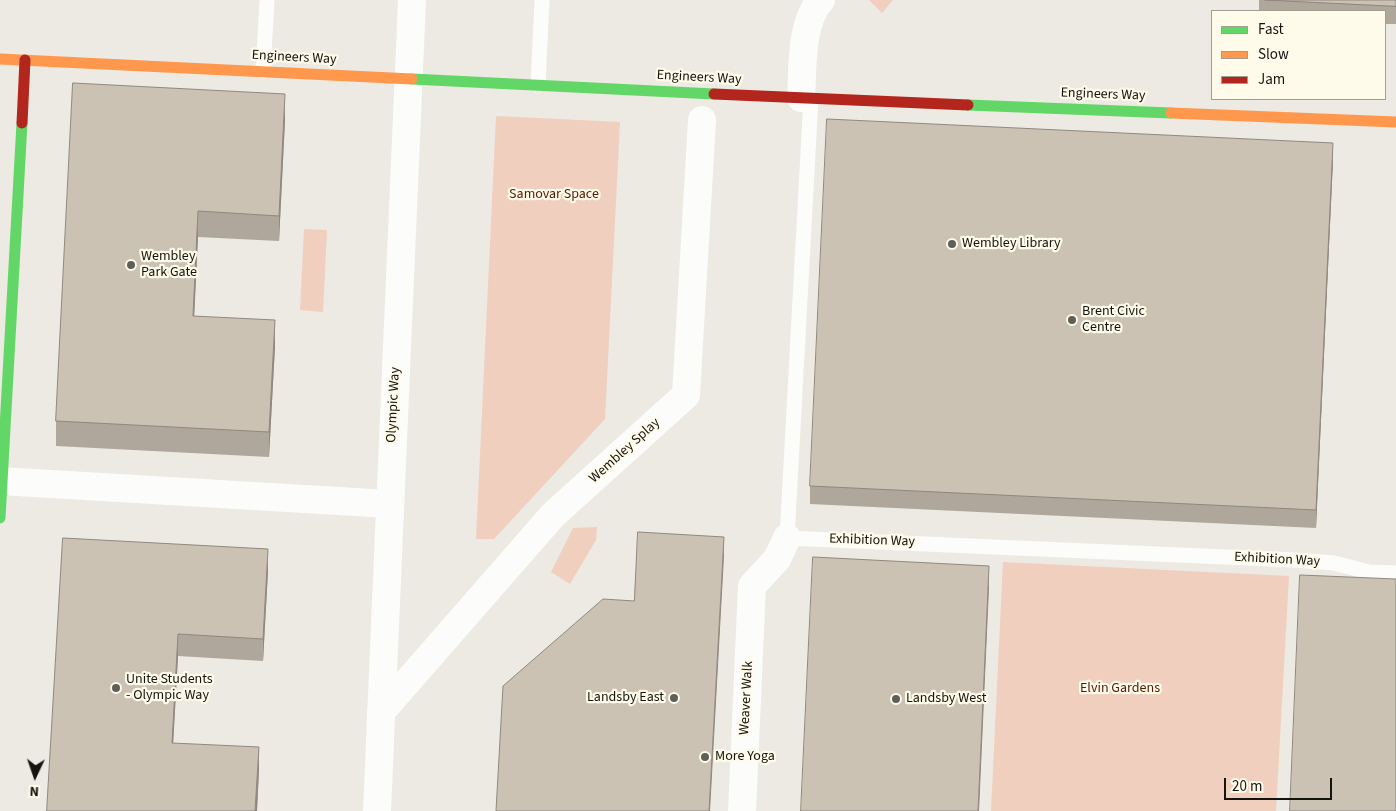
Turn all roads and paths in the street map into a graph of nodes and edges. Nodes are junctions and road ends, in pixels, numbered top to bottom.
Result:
1 (266, 0) edge
2 (412, 0) edge
3 (542, 0) edge
4 (821, 0) edge
5 (0, 58) edge
6 (25, 60) junction
7 (263, 71) junction
8 (409, 78) junction
9 (538, 85) junction
10 (806, 98) junction
11 (702, 120) dead end
12 (1396, 122) edge
13 (1, 481) edge
14 (389, 504) junction
15 (0, 518) edge
16 (787, 538) junction
17 (1396, 574) edge
18 (381, 712) junction
19 (377, 811) edge
20 (742, 811) edge

1 - 7 lane
2 - 8 street, Olympic Way
3 - 9 lane
4 - 10 street
5 - 6 street, Engineers Way
6 - 7 street, Engineers Way
6 - 13 street
7 - 8 street, Engineers Way
8 - 9 street, Engineers Way
8 - 14 street, Olympic Way
9 - 10 street, Engineers Way
10 - 12 street, Engineers Way
10 - 16 lane
11 - 18 street, Wembley Splay
13 - 14 street
13 - 15 street
14 - 18 street, Olympic Way
16 - 17 lane, Exhibition Way
16 - 20 street, Weaver Walk
18 - 19 street, Olympic Way

